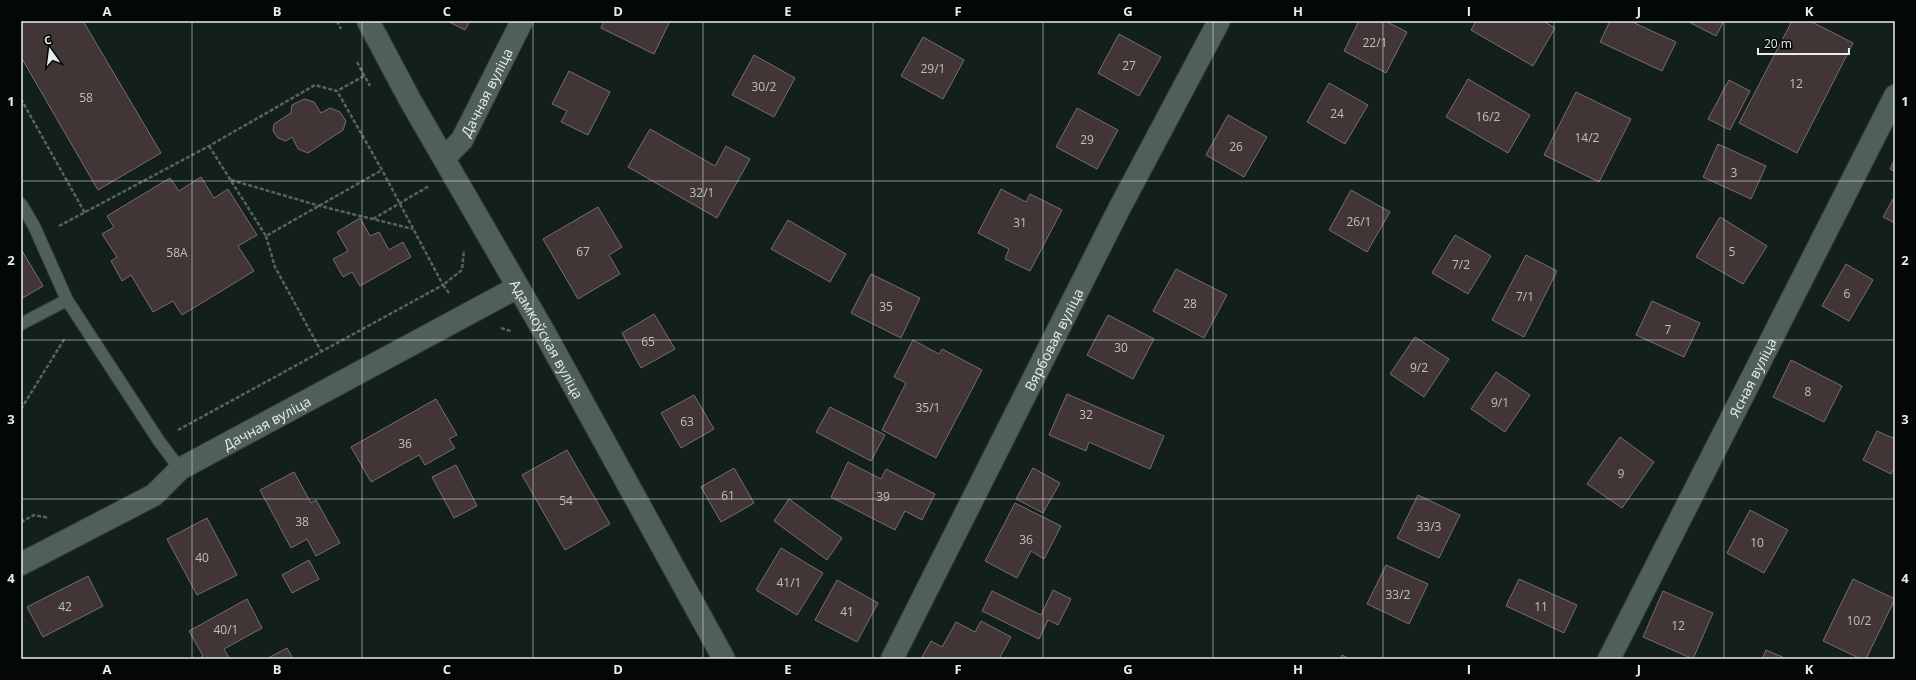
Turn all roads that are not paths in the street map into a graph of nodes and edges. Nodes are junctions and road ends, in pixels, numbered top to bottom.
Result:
1 (368, 21) edge
2 (522, 21) edge
3 (1219, 21) edge
4 (1895, 96) edge
5 (444, 158) junction
6 (21, 204) edge
7 (518, 287) junction
8 (67, 300) junction
9 (21, 324) edge
10 (180, 469) junction
11 (21, 564) edge
12 (724, 659) edge
13 (892, 659) edge
14 (1609, 659) edge

1 - 5 street, Адамкоўская вуліца
2 - 5 street, Дачная вуліца
3 - 13 street, Вярбовая вуліца
4 - 14 street, Ясная вуліца
5 - 7 street, Адамкоўская вуліца
6 - 8 lane
7 - 10 street, Дачная вуліца
7 - 12 street, Адамкоўская вуліца
8 - 9 lane
8 - 10 lane
10 - 11 street, Дачная вуліца

